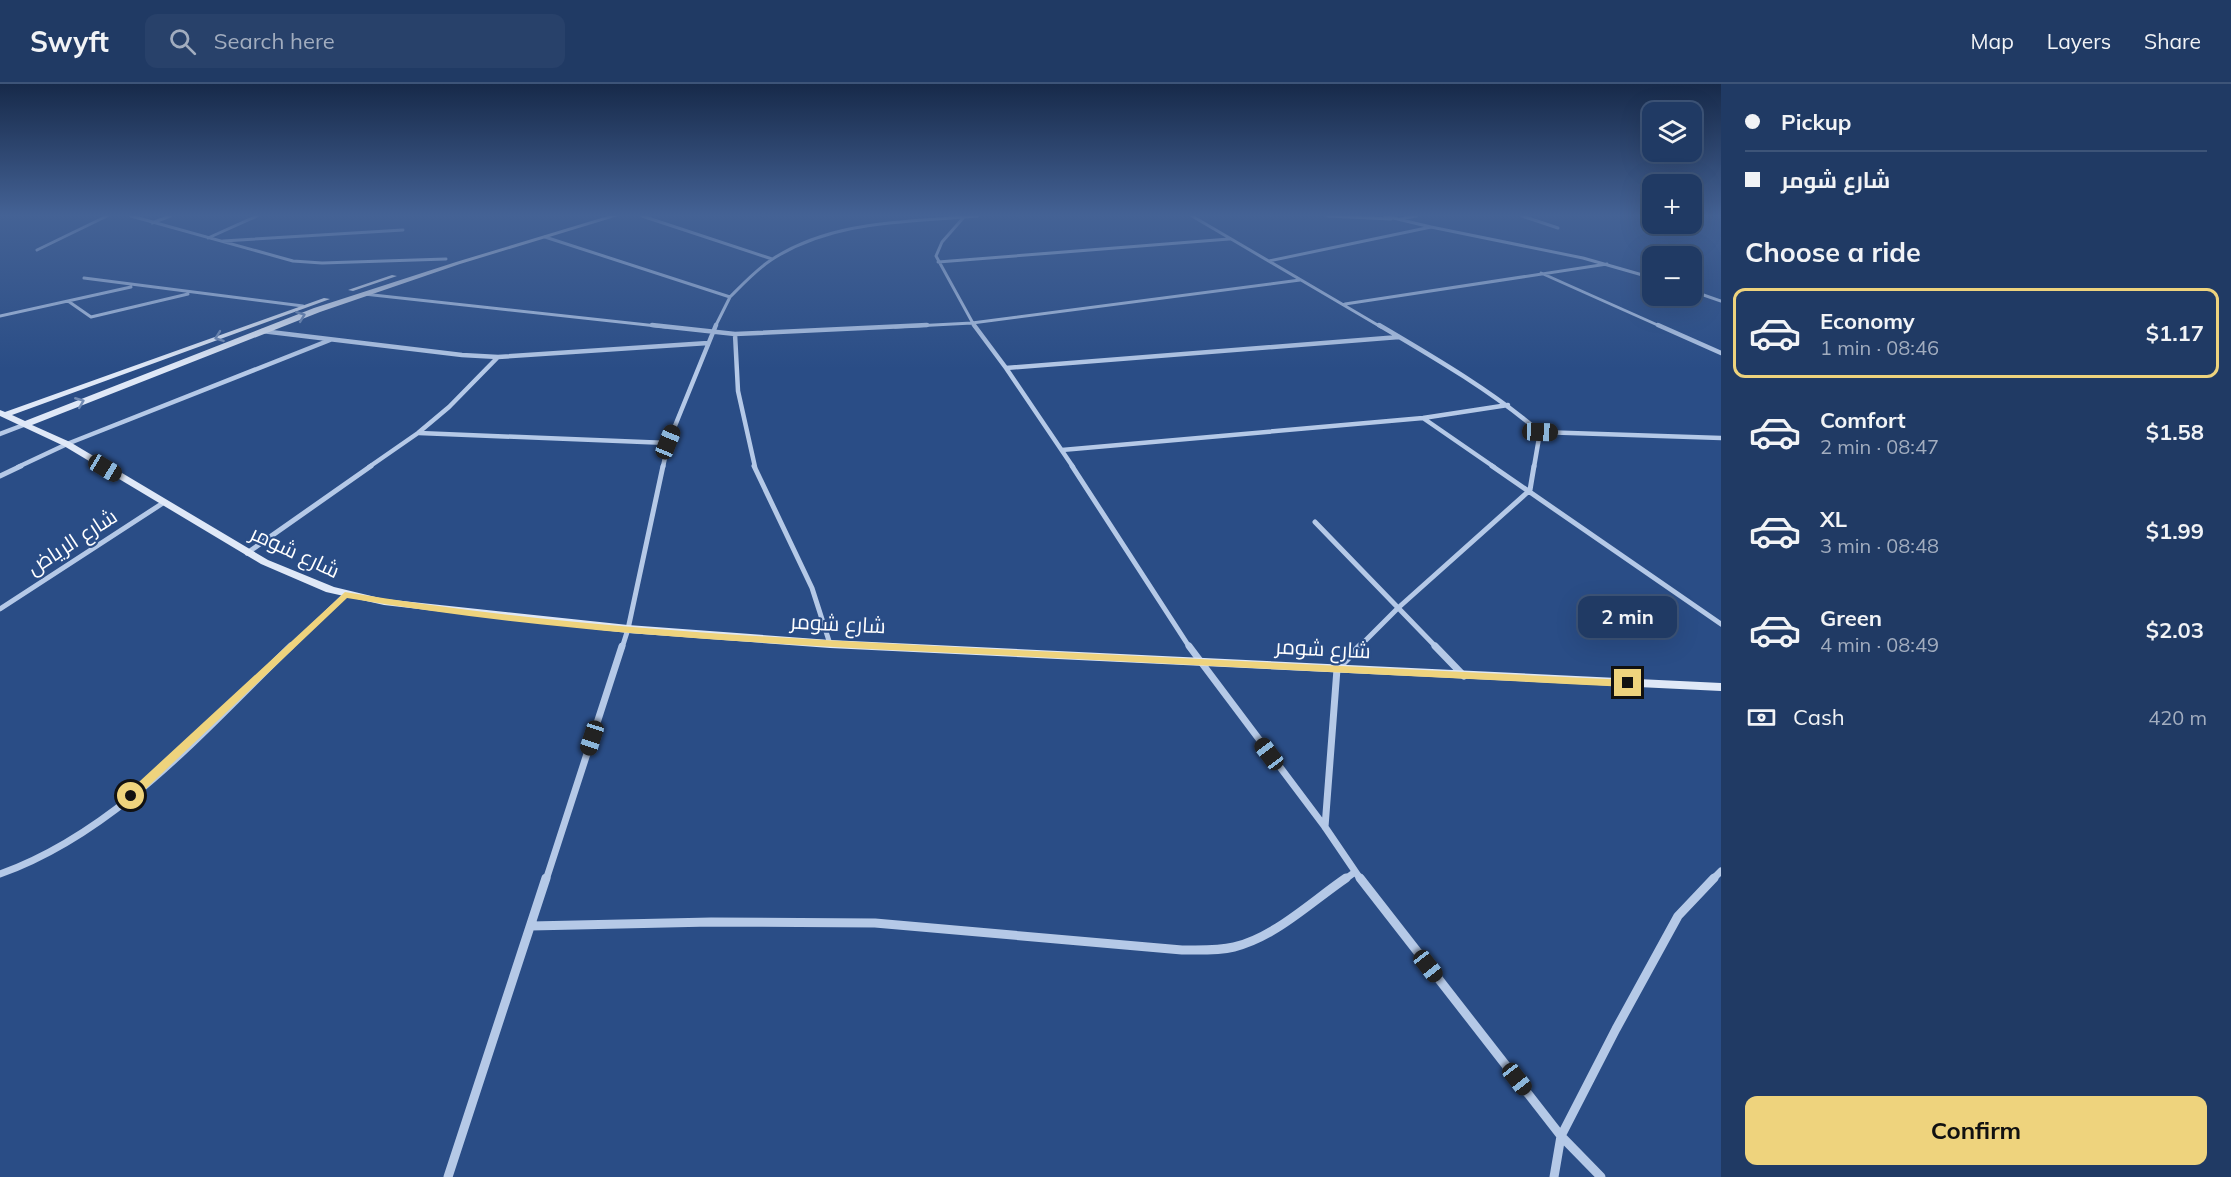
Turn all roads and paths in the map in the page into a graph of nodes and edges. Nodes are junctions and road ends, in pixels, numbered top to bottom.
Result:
1 (422, 267) edge
2 (450, 267) edge
3 (638, 267) edge
4 (763, 267) edge
5 (941, 267) edge
6 (1279, 267) edge
7 (1585, 267) edge
8 (1617, 267) edge
9 (1541, 273) junction
10 (1642, 275) edge
11 (84, 278) dead end
12 (1300, 280) junction
13 (135, 286) junction
14 (193, 293) junction
15 (364, 294) junction
16 (1702, 294) edge
17 (730, 297) junction
18 (68, 301) junction
19 (1721, 301) edge
20 (1344, 304) junction
21 (303, 306) junction
22 (0, 316) edge
23 (972, 323) junction
24 (262, 331) junction
25 (712, 332) junction
26 (735, 334) junction
27 (1399, 337) junction
28 (331, 340) junction
29 (708, 343) junction
30 (1721, 353) edge
31 (498, 357) junction
32 (1006, 368) junction
33 (1508, 405) junction
34 (2, 414) edge
35 (1423, 418) junction
36 (26, 424) junction
37 (1540, 432) junction
38 (418, 433) junction
39 (0, 434) edge
40 (1721, 438) edge
41 (668, 442) junction
42 (67, 444) junction
43 (1062, 450) junction
44 (0, 476) edge
45 (1530, 490) junction
46 (162, 502) junction
47 (1315, 522) dead end
48 (247, 553) junction
49 (345, 595) junction
50 (1398, 608) junction
51 (0, 609) edge
52 (1721, 624) edge
53 (628, 629) junction
54 (830, 644) junction
55 (1199, 662) junction
56 (1337, 669) junction
57 (1464, 676) junction
58 (1721, 687) edge
59 (1325, 827) junction
60 (1721, 871) edge
61 (1355, 872) junction
62 (0, 874) edge
63 (531, 926) junction
64 (1561, 1136) junction
65 (448, 1177) edge
66 (1554, 1177) edge
67 (1601, 1177) edge

1 - 21 street
2 - 15 street
3 - 17 street
4 - 17 street
5 - 23 street
6 - 12 street
7 - 9 street
8 - 10 street
9 - 20 street
9 - 30 street
11 - 13 street
12 - 20 street
12 - 23 street
13 - 14 street
13 - 18 street
14 - 18 street
14 - 21 street
24 -> 15 street
15 - 25 street
16 - 19 street
17 - 25 street
18 - 22 street
20 - 27 street
21 -> 34 street
23 - 26 street
23 - 32 street
24 - 28 street
36 -> 24 street
25 - 26 street
25 - 29 street
26 - 54 street
27 - 32 street
27 - 33 street
28 - 31 street
28 - 42 street
29 - 31 street
29 - 41 street
31 - 38 street
32 - 43 street
33 - 35 street
33 - 37 street
34 - 36 street, شارع شومر
35 - 43 street
35 - 45 street
36 - 39 street
36 - 42 street, شارع شومر
37 - 40 street
37 - 45 street
38 - 41 street
38 - 48 street
41 - 53 street
42 - 44 street
42 - 46 street, شارع شومر
43 - 55 street
45 - 50 street
45 - 52 street
46 - 48 street, شارع شومر
46 - 51 street, شارع الرياض
47 - 50 street
48 - 49 street, شارع شومر
49 - 53 street, شارع شومر
49 - 62 street
50 - 56 street
50 - 57 street
53 - 54 street, شارع شومر
53 - 63 street
54 - 55 street, شارع شومر
55 - 56 street, شارع شومر
55 - 59 street
56 - 57 street, شارع شومر
56 - 59 street
57 - 58 street, شارع شومر
59 - 61 street
60 - 64 street
61 - 63 street
61 - 64 street
63 - 65 street
64 - 66 street
64 - 67 street

